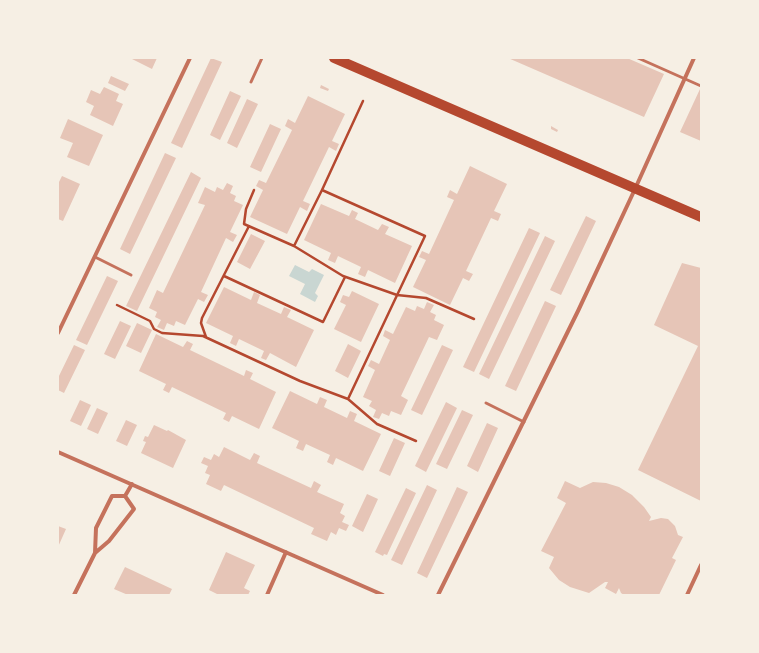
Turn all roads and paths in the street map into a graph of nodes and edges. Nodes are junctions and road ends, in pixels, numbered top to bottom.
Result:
1 (190, 58) edge
2 (262, 58) edge
3 (334, 58) edge
4 (638, 58) edge
5 (694, 58) edge
6 (684, 78) junction
7 (251, 82) dead end
8 (701, 86) edge
9 (363, 101) dead end
10 (635, 189) junction
11 (254, 190) dead end
12 (322, 190) junction
13 (701, 217) edge
14 (249, 226) junction
15 (294, 246) junction
16 (95, 257) junction
17 (131, 275) dead end
18 (224, 276) junction
19 (345, 277) junction
20 (397, 295) junction
21 (117, 305) dead end
22 (474, 319) dead end
23 (58, 333) edge
24 (206, 337) junction
25 (348, 399) junction
26 (486, 403) dead end
27 (524, 422) junction
28 (416, 441) dead end
29 (58, 452) edge
30 (132, 484) junction
31 (125, 496) junction
32 (286, 552) junction
33 (95, 553) junction
34 (701, 565) edge
35 (74, 595) edge
36 (267, 595) edge
37 (383, 595) edge
38 (438, 595) edge
39 (687, 595) edge

1 - 16 street
2 - 7 lane
3 - 10 main road
4 - 6 lane
5 - 6 street
6 - 8 lane
6 - 10 street
9 - 12 path
10 - 13 main road
10 - 27 street
11 - 14 path
12 - 15 path
12 - 20 path
14 - 15 path
14 - 18 path
15 - 19 path
16 - 17 lane
16 - 23 street
18 - 19 path
18 - 24 path
19 - 20 path
20 - 22 path
20 - 25 path
21 - 24 path
24 - 25 path
25 - 28 path
26 - 27 lane
27 - 38 street
29 - 30 street
30 - 31 street
30 - 32 street
31 - 33 street
31 - 33 street
32 - 36 street
32 - 37 street
33 - 35 street
34 - 39 street

